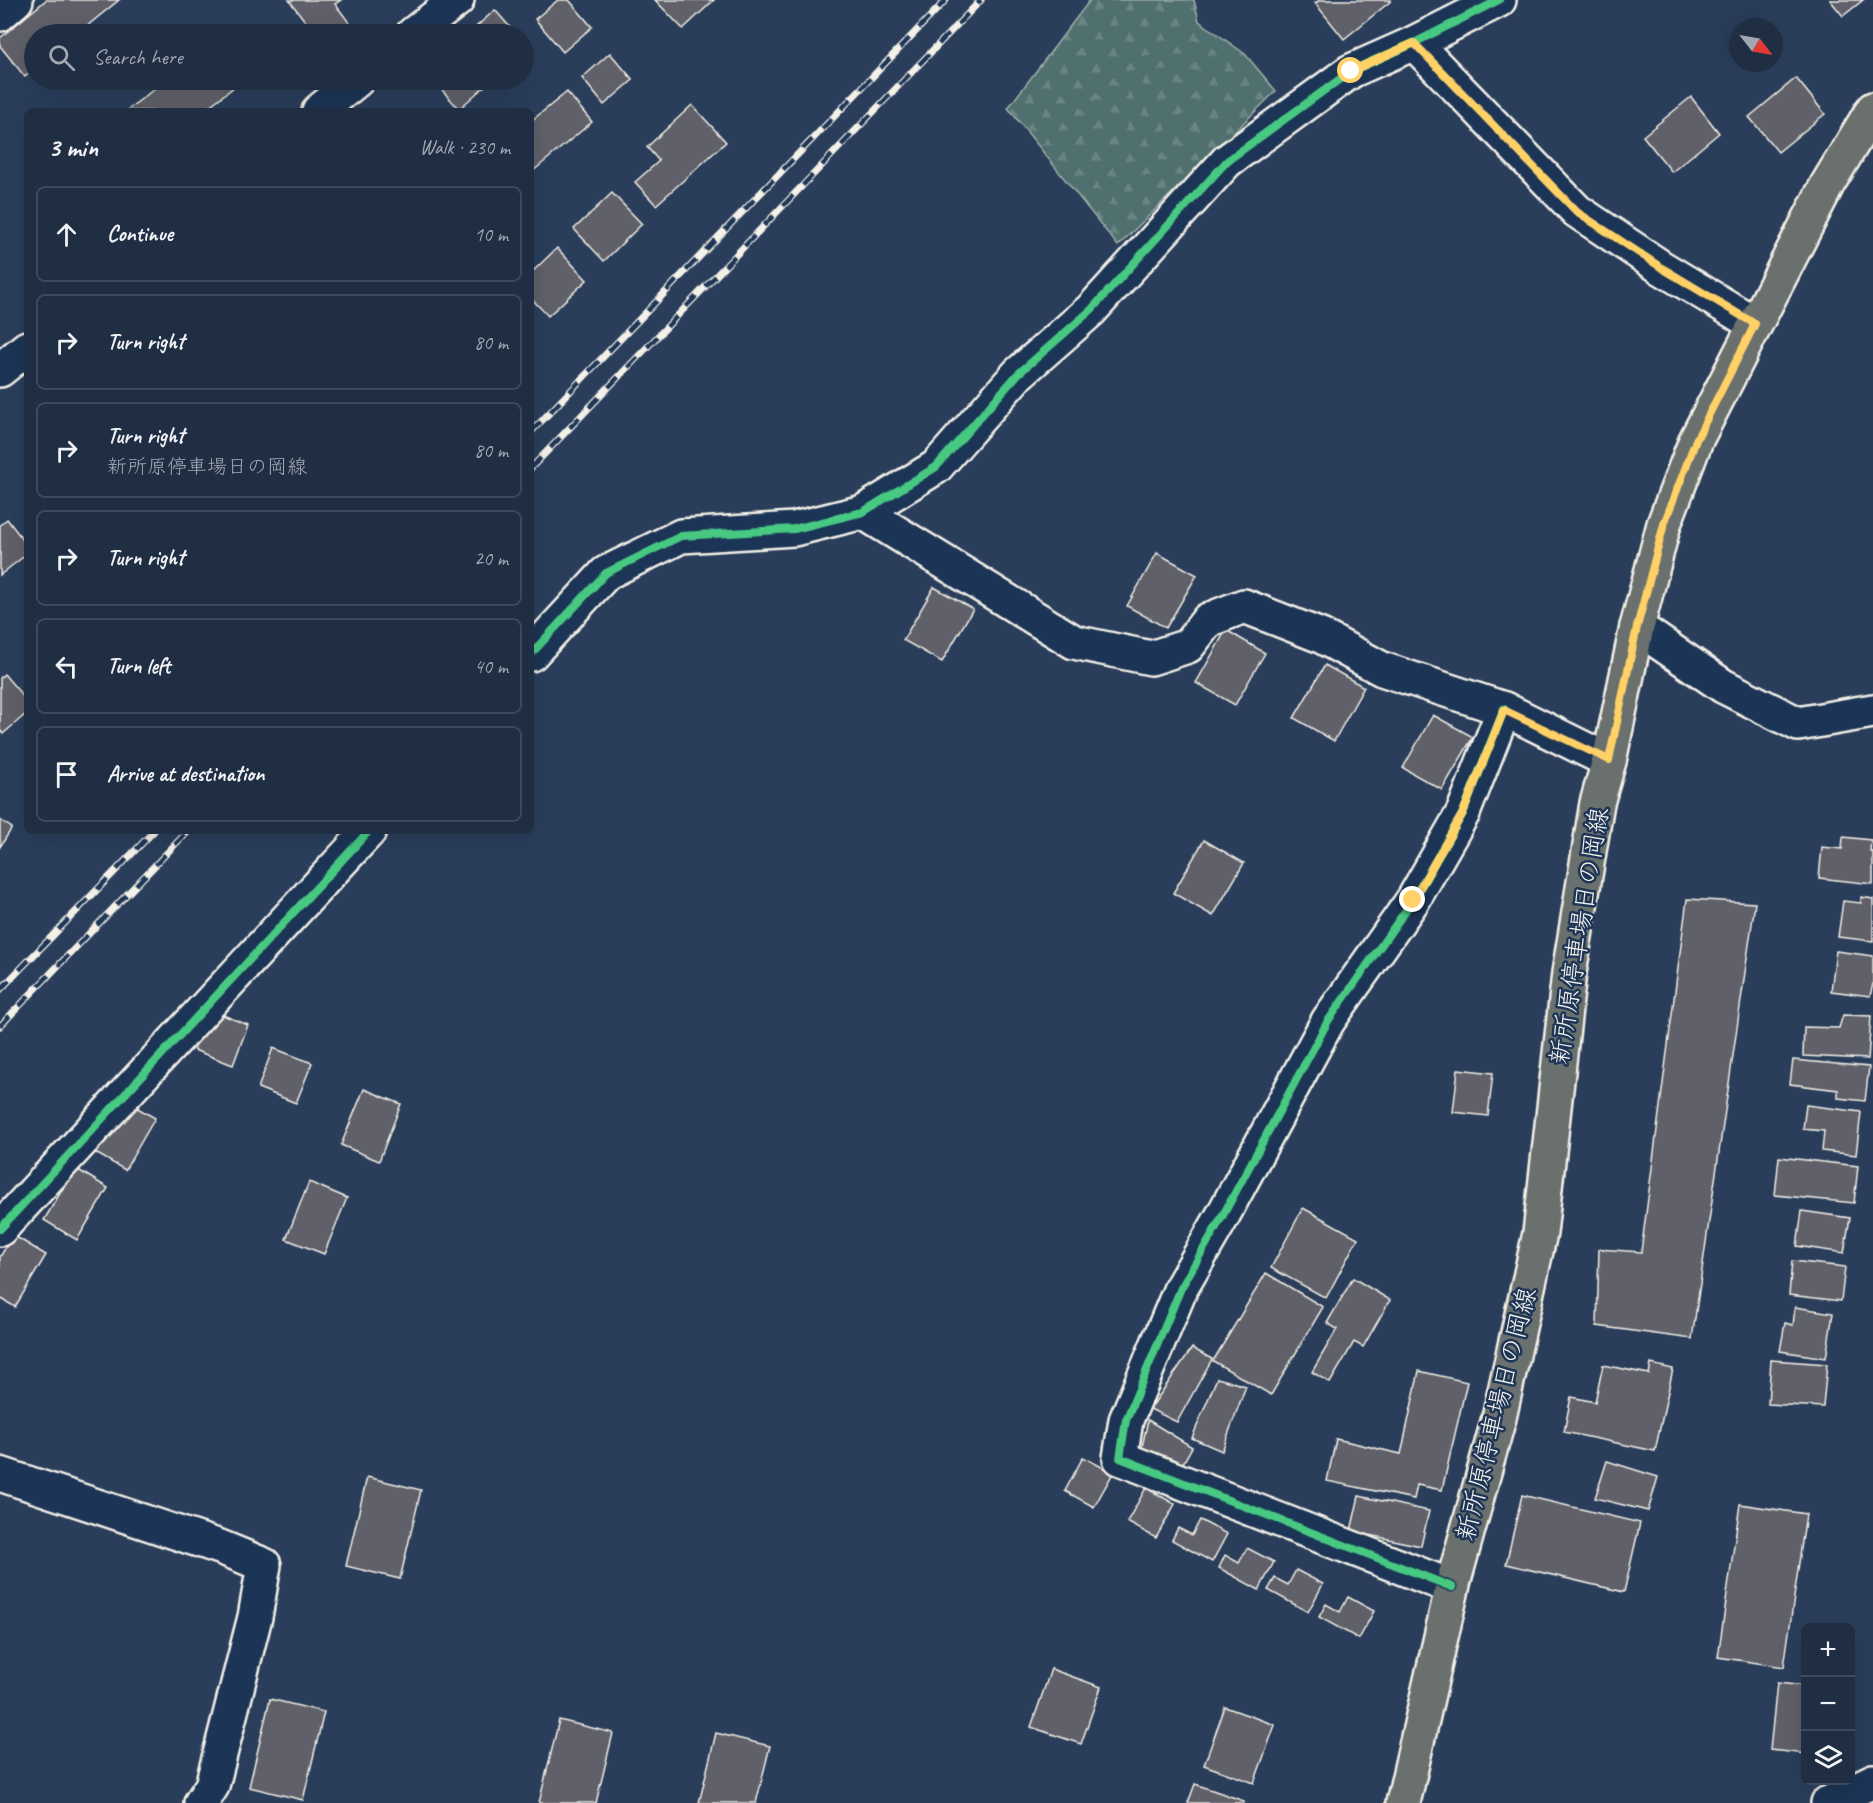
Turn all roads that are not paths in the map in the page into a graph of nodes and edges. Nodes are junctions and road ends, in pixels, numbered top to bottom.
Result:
1 (16, 0) edge
2 (457, 0) edge
3 (1498, 0) edge
4 (0, 14) edge
5 (426, 24) edge
6 (1414, 43) junction
7 (345, 90) edge
8 (323, 108) edge
9 (1873, 109) edge
10 (1755, 324) junction
11 (24, 350) edge
12 (0, 370) edge
13 (863, 512) junction
14 (1637, 627) junction
15 (534, 651) edge
16 (1504, 710) junction
17 (1873, 711) edge
18 (1609, 760) junction
19 (366, 834) edge
20 (0, 1229) edge
21 (0, 1473) edge
22 (1452, 1587) junction
23 (1873, 1781) edge
24 (201, 1803) edge
25 (1403, 1803) edge
26 (1828, 1803) edge

1 - 4 street
2 - 5 street
3 - 6 street
6 - 10 street
6 - 13 street
7 - 8 street
9 - 10 main road, 新所原停車場日の岡線
10 - 14 main road, 新所原停車場日の岡線
11 - 12 street
13 - 15 street
13 - 16 street
14 - 17 street
14 - 18 main road, 新所原停車場日の岡線
16 - 18 street
16 - 22 street
18 - 22 main road, 新所原停車場日の岡線
19 - 20 street
21 - 24 street
22 - 25 main road, 新所原停車場日の岡線
23 - 26 street

